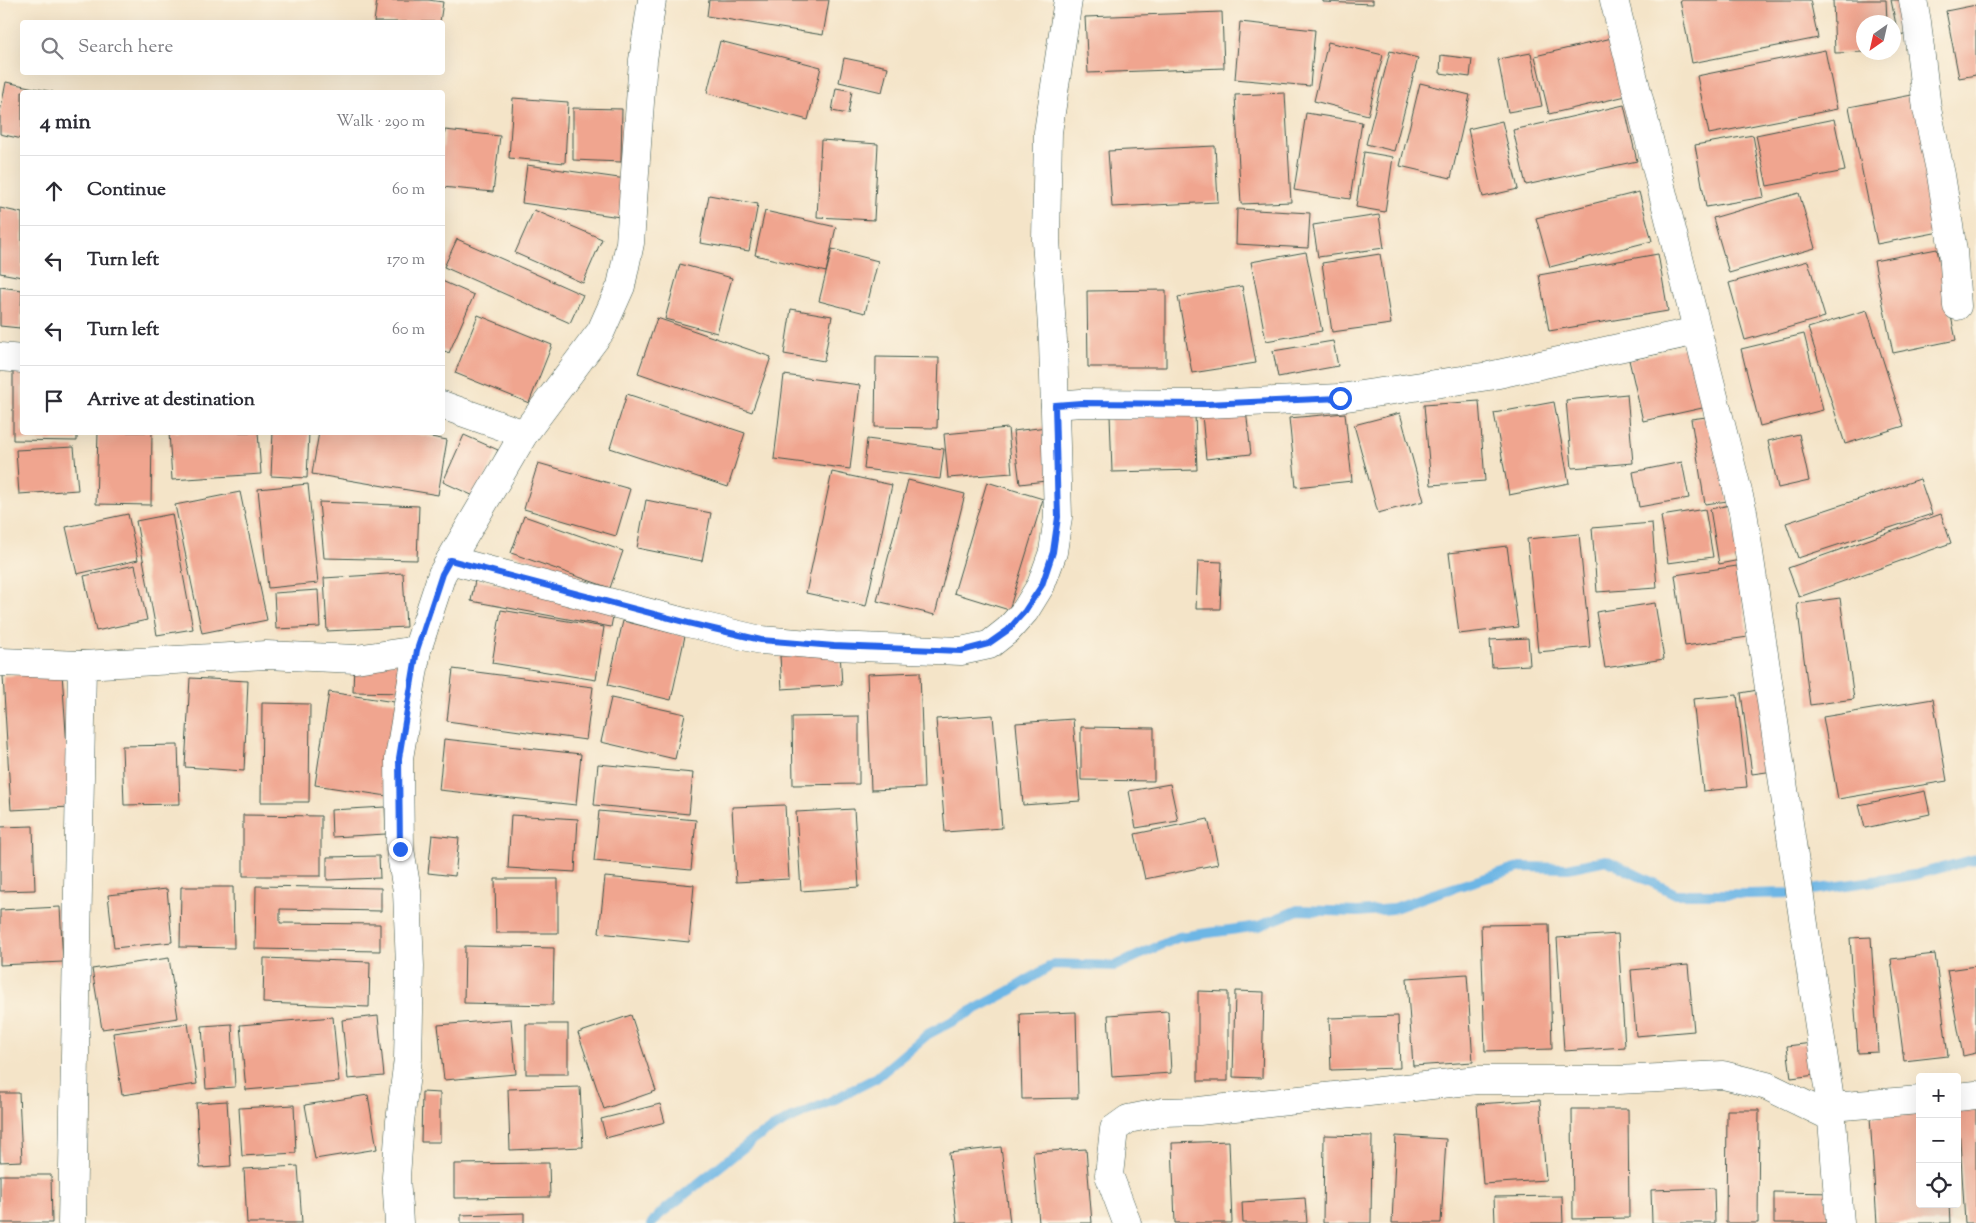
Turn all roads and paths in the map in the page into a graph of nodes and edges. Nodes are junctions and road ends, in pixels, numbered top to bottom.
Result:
1 (652, 0) edge
2 (1068, 0) edge
3 (1614, 0) edge
4 (1913, 0) edge
5 (1957, 306) dead end
6 (1698, 331) junction
7 (0, 357) edge
8 (20, 359) edge
9 (1055, 405) junction
10 (445, 406) edge
11 (524, 434) junction
12 (450, 560) junction
13 (417, 650) junction
14 (0, 662) edge
15 (82, 665) junction
16 (1976, 1095) edge
17 (1961, 1097) edge
18 (1916, 1101) edge
19 (1831, 1112) junction
20 (72, 1223) edge
21 (399, 1223) edge
22 (1127, 1223) edge
23 (1840, 1223) edge

1 - 11 street
2 - 9 street
3 - 6 street
4 - 5 street
6 - 9 street
6 - 19 street
7 - 8 street
9 - 12 street
10 - 11 street
11 - 12 street
12 - 13 street
13 - 15 street
13 - 21 street
14 - 15 street
15 - 20 street
16 - 17 street
18 - 19 street
19 - 22 street
19 - 23 street

